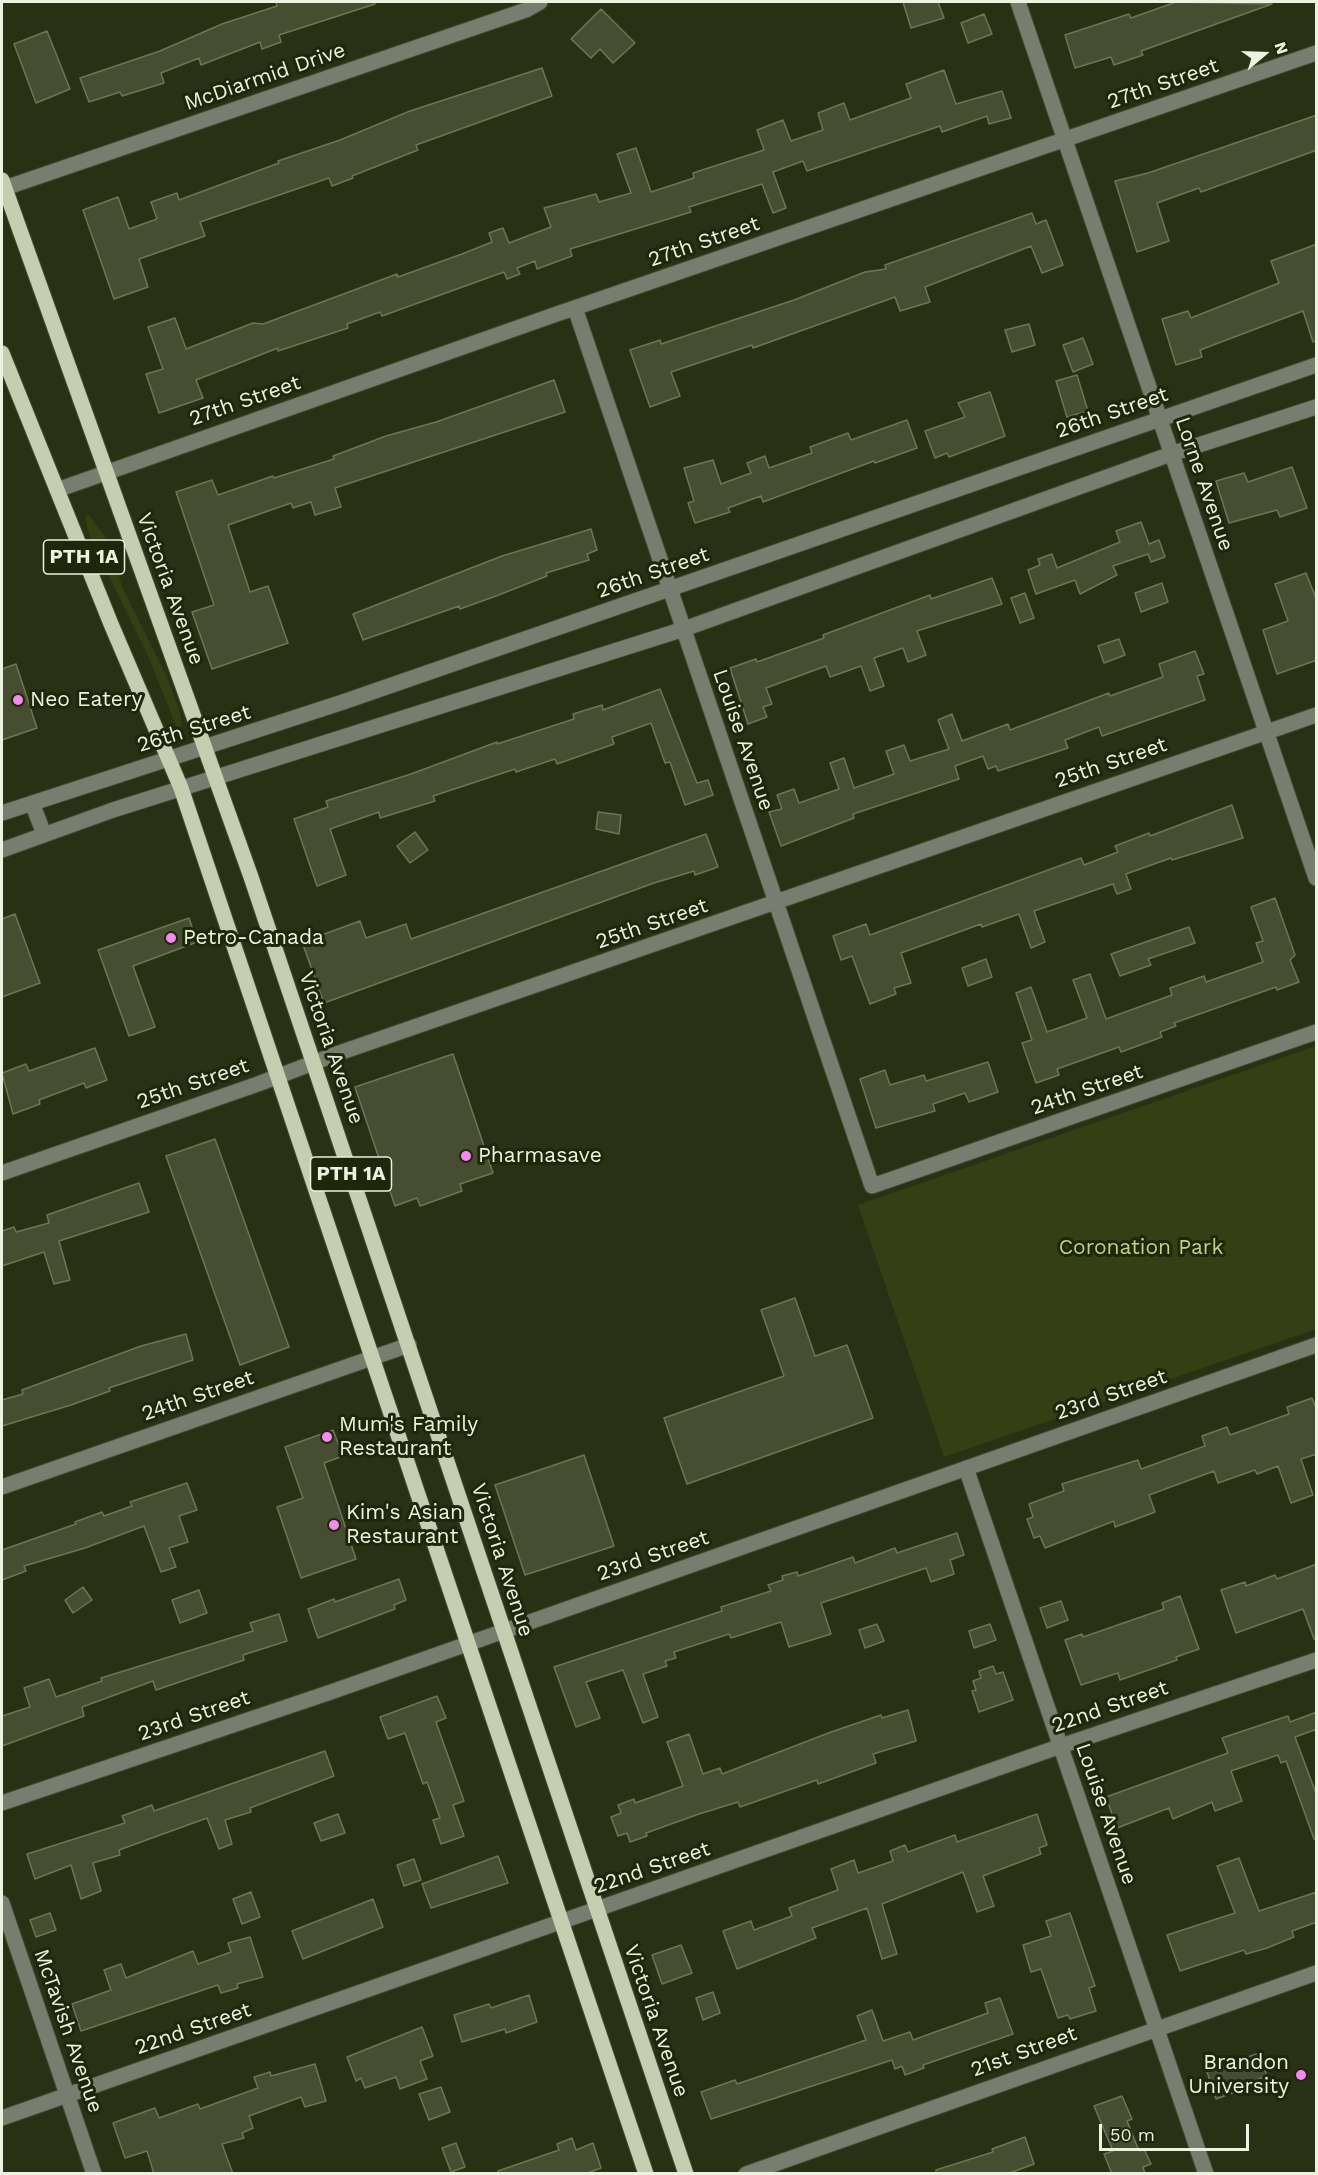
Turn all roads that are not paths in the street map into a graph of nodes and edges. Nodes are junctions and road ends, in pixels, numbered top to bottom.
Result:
1 (540, 2) edge
2 (1018, 2) edge
3 (1317, 53) edge
4 (1066, 140) junction
5 (2, 186) edge
6 (575, 308) junction
7 (2, 353) edge
8 (1317, 365) edge
9 (1317, 407) edge
10 (1159, 418) junction
11 (1171, 454) junction
12 (105, 472) junction
13 (57, 490) junction
14 (670, 589) junction
15 (684, 629) junction
16 (1317, 715) edge
17 (1267, 730) junction
18 (205, 748) junction
19 (168, 759) junction
20 (215, 778) junction
21 (181, 788) junction
22 (32, 803) junction
23 (2, 813) edge
24 (44, 834) junction
25 (2, 850) edge
26 (1317, 878) edge
27 (776, 903) junction
28 (1317, 1032) edge
29 (313, 1063) junction
30 (277, 1077) junction
31 (2, 1173) edge
32 (872, 1186) joint
33 (409, 1345) junction
34 (1317, 1346) edge
35 (373, 1358) junction
36 (966, 1468) junction
37 (2, 1487) edge
38 (503, 1630) junction
39 (468, 1643) junction
40 (1317, 1660) edge
41 (1061, 1746) junction
42 (2, 1803) edge
43 (2, 1903) edge
44 (596, 1910) junction
45 (562, 1922) junction
46 (1317, 1973) edge
47 (1157, 2027) junction
48 (68, 2095) junction
49 (2, 2118) edge
50 (94, 2174) edge
51 (646, 2174) edge
52 (686, 2174) edge
53 (746, 2174) edge
54 (1206, 2174) edge

1 - 5 street, McDiarmid Drive
2 - 4 street, Lorne Avenue
3 - 4 street, 27th Street
4 - 6 street, 27th Street
4 - 10 street, Lorne Avenue
5 - 12 main road, Victoria Avenue / PTH 1A
6 - 12 street, 27th Street
6 - 14 street, Louise Avenue
7 - 13 main road, PTH 1A
8 - 10 street, 26th Street
9 - 11 street
10 - 11 street, Lorne Avenue
10 - 14 street, 26th Street
11 - 15 street
11 - 17 street, Lorne Avenue
12 - 13 street, 27th Street
12 - 18 main road, Victoria Avenue / PTH 1A
13 - 19 main road, PTH 1A
14 - 15 street, Louise Avenue
14 - 18 street, 26th Street
15 - 20 street
15 - 27 street, Louise Avenue
16 - 17 street, 25th Street
17 - 26 street, Lorne Avenue
17 - 27 street, 25th Street
18 - 19 street, 26th Street
18 - 20 main road, Victoria Avenue / PTH 1A
19 - 21 main road, PTH 1A
19 - 22 street, 26th Street
20 - 21 street
20 - 29 main road, Victoria Avenue / PTH 1A
21 - 24 street
21 - 30 main road, PTH 1A
22 - 23 street, 26th Street
22 - 24 street
24 - 25 street
27 - 29 street, 25th Street
27 - 32 street, Louise Avenue
28 - 32 street, 24th Street
29 - 30 street, 25th Street
29 - 33 main road, Victoria Avenue / PTH 1A
30 - 31 street, 25th Street
30 - 35 main road, PTH 1A
33 - 35 street, 24th Street
33 - 38 main road, Victoria Avenue / PTH 1A
34 - 36 street, 23rd Street
35 - 37 street, 24th Street
35 - 39 main road, PTH 1A
36 - 38 street, 23rd Street
36 - 41 street, Louise Avenue
38 - 39 street, 23rd Street
38 - 44 main road, Victoria Avenue / PTH 1A
39 - 42 street, 23rd Street
39 - 45 main road, PTH 1A
40 - 41 street, 22nd Street
41 - 44 street, 22nd Street
41 - 47 street, Louise Avenue
43 - 48 street, McTavish Avenue
44 - 45 street, 22nd Street
44 - 52 main road, Victoria Avenue / PTH 1A
45 - 48 street, 22nd Street
45 - 51 main road, PTH 1A
46 - 47 street, 21st Street
47 - 53 street, 21st Street
47 - 54 street, Louise Avenue
48 - 49 street, 22nd Street
48 - 50 street, McTavish Avenue

